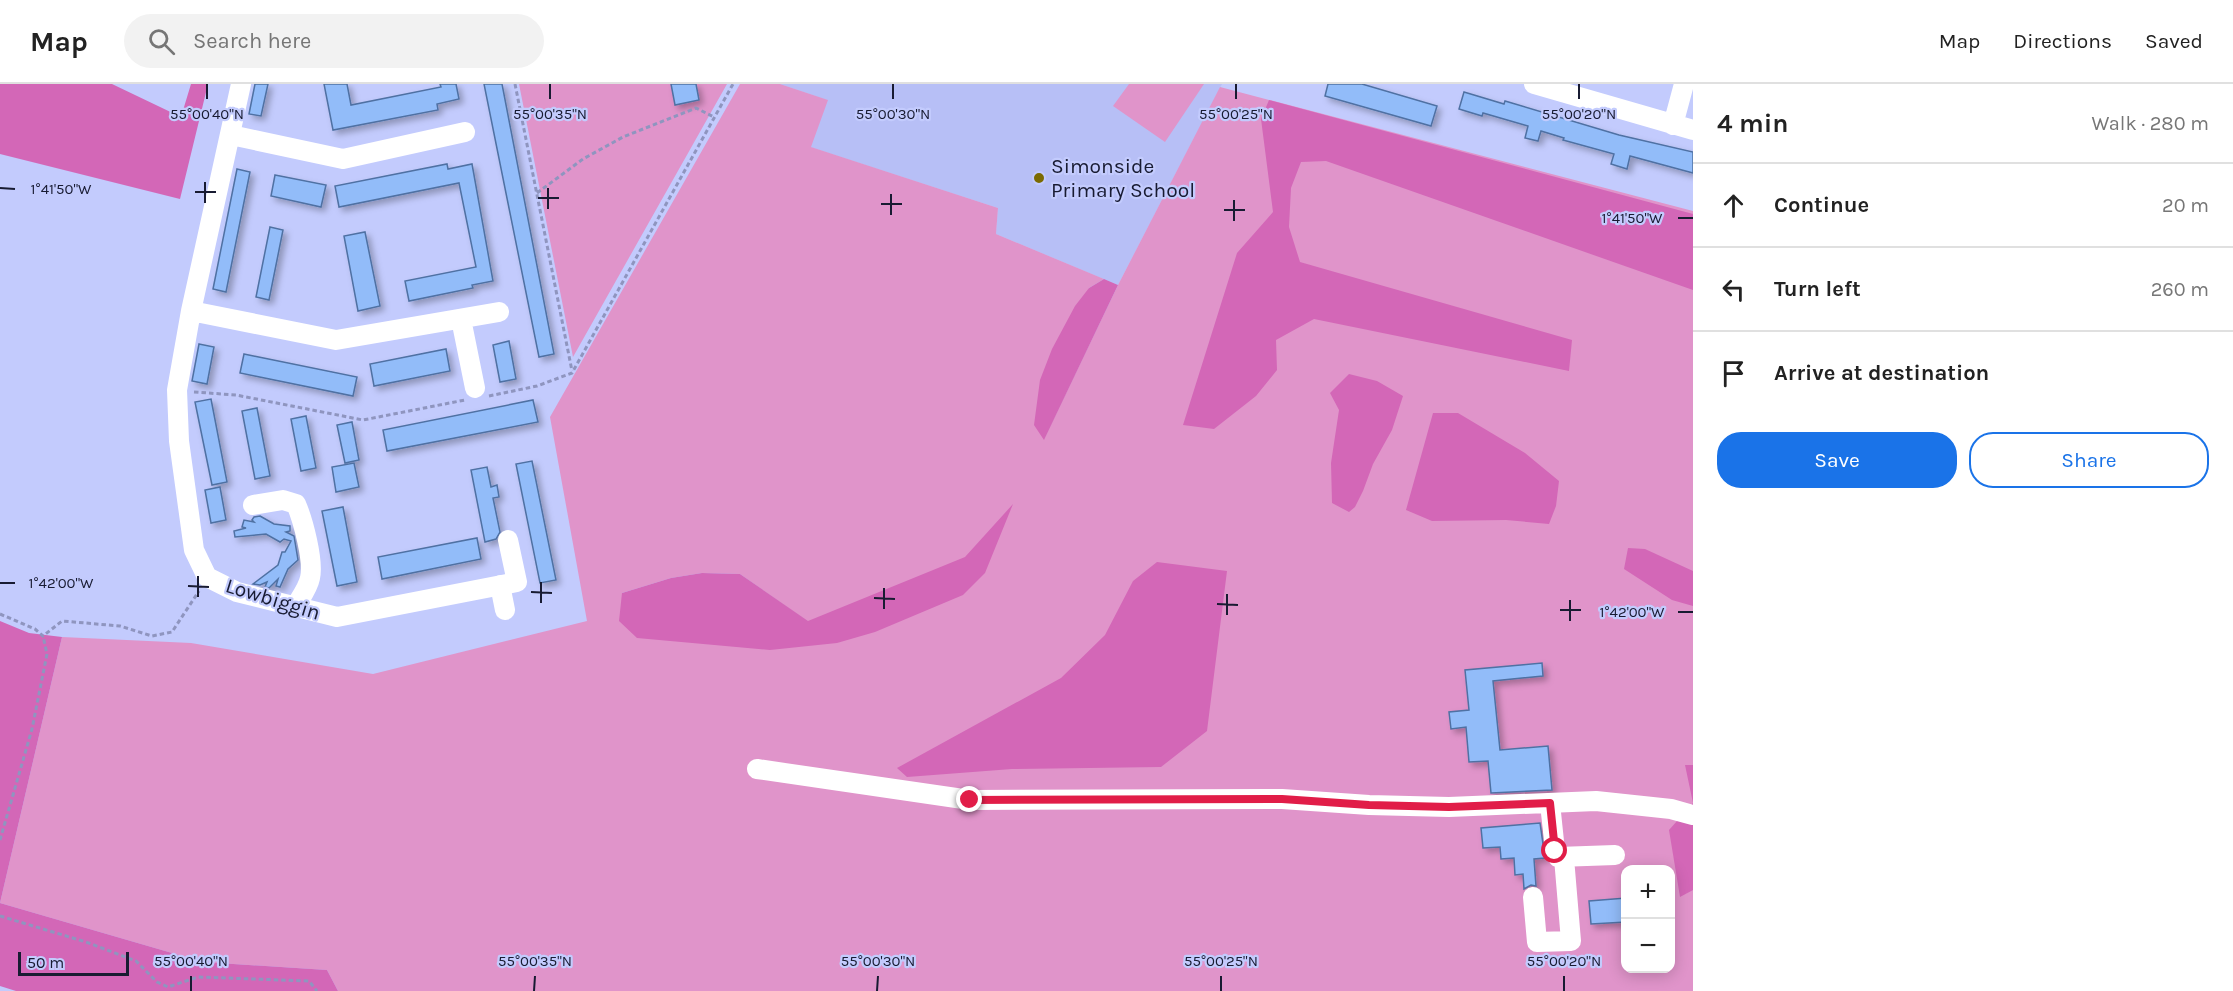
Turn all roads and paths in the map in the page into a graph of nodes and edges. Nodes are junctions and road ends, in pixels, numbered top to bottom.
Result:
1 (241, 84) edge
2 (515, 84) edge
3 (1534, 84) edge
4 (1684, 84) edge
5 (715, 117) dead end
6 (1673, 125) junction
7 (1693, 130) edge
8 (465, 132) dead end
9 (231, 135) junction
10 (537, 193) junction
11 (191, 311) junction
12 (499, 312) dead end
13 (460, 319) junction
14 (572, 373) dead end
15 (475, 388) dead end
16 (253, 505) dead end
17 (508, 540) dead end
18 (207, 577) junction
19 (500, 585) junction
20 (295, 607) junction
21 (505, 610) dead end
22 (0, 614) edge
23 (43, 636) junction
24 (757, 769) dead end
25 (1550, 803) junction
26 (1693, 815) edge
27 (0, 840) edge
28 (1615, 855) dead end
29 (1564, 858) junction
30 (1533, 897) dead end
31 (0, 916) edge
32 (316, 991) edge

1 - 9 street, Lowbiggin
2 - 10 path
3 - 6 street
4 - 6 street
5 - 10 path
6 - 7 street
8 - 9 street
9 - 11 street, Lowbiggin
10 - 14 path
11 - 13 street
11 - 18 street, Lowbiggin
12 - 13 street
13 - 15 street
16 - 20 street
17 - 19 street
18 - 20 street, Lowbiggin
18 - 23 path
19 - 20 street, Lowbiggin
19 - 21 street
22 - 23 path
23 - 27 path
24 - 25 street
25 - 26 street
25 - 29 street
28 - 29 street
29 - 30 street
31 - 32 path

